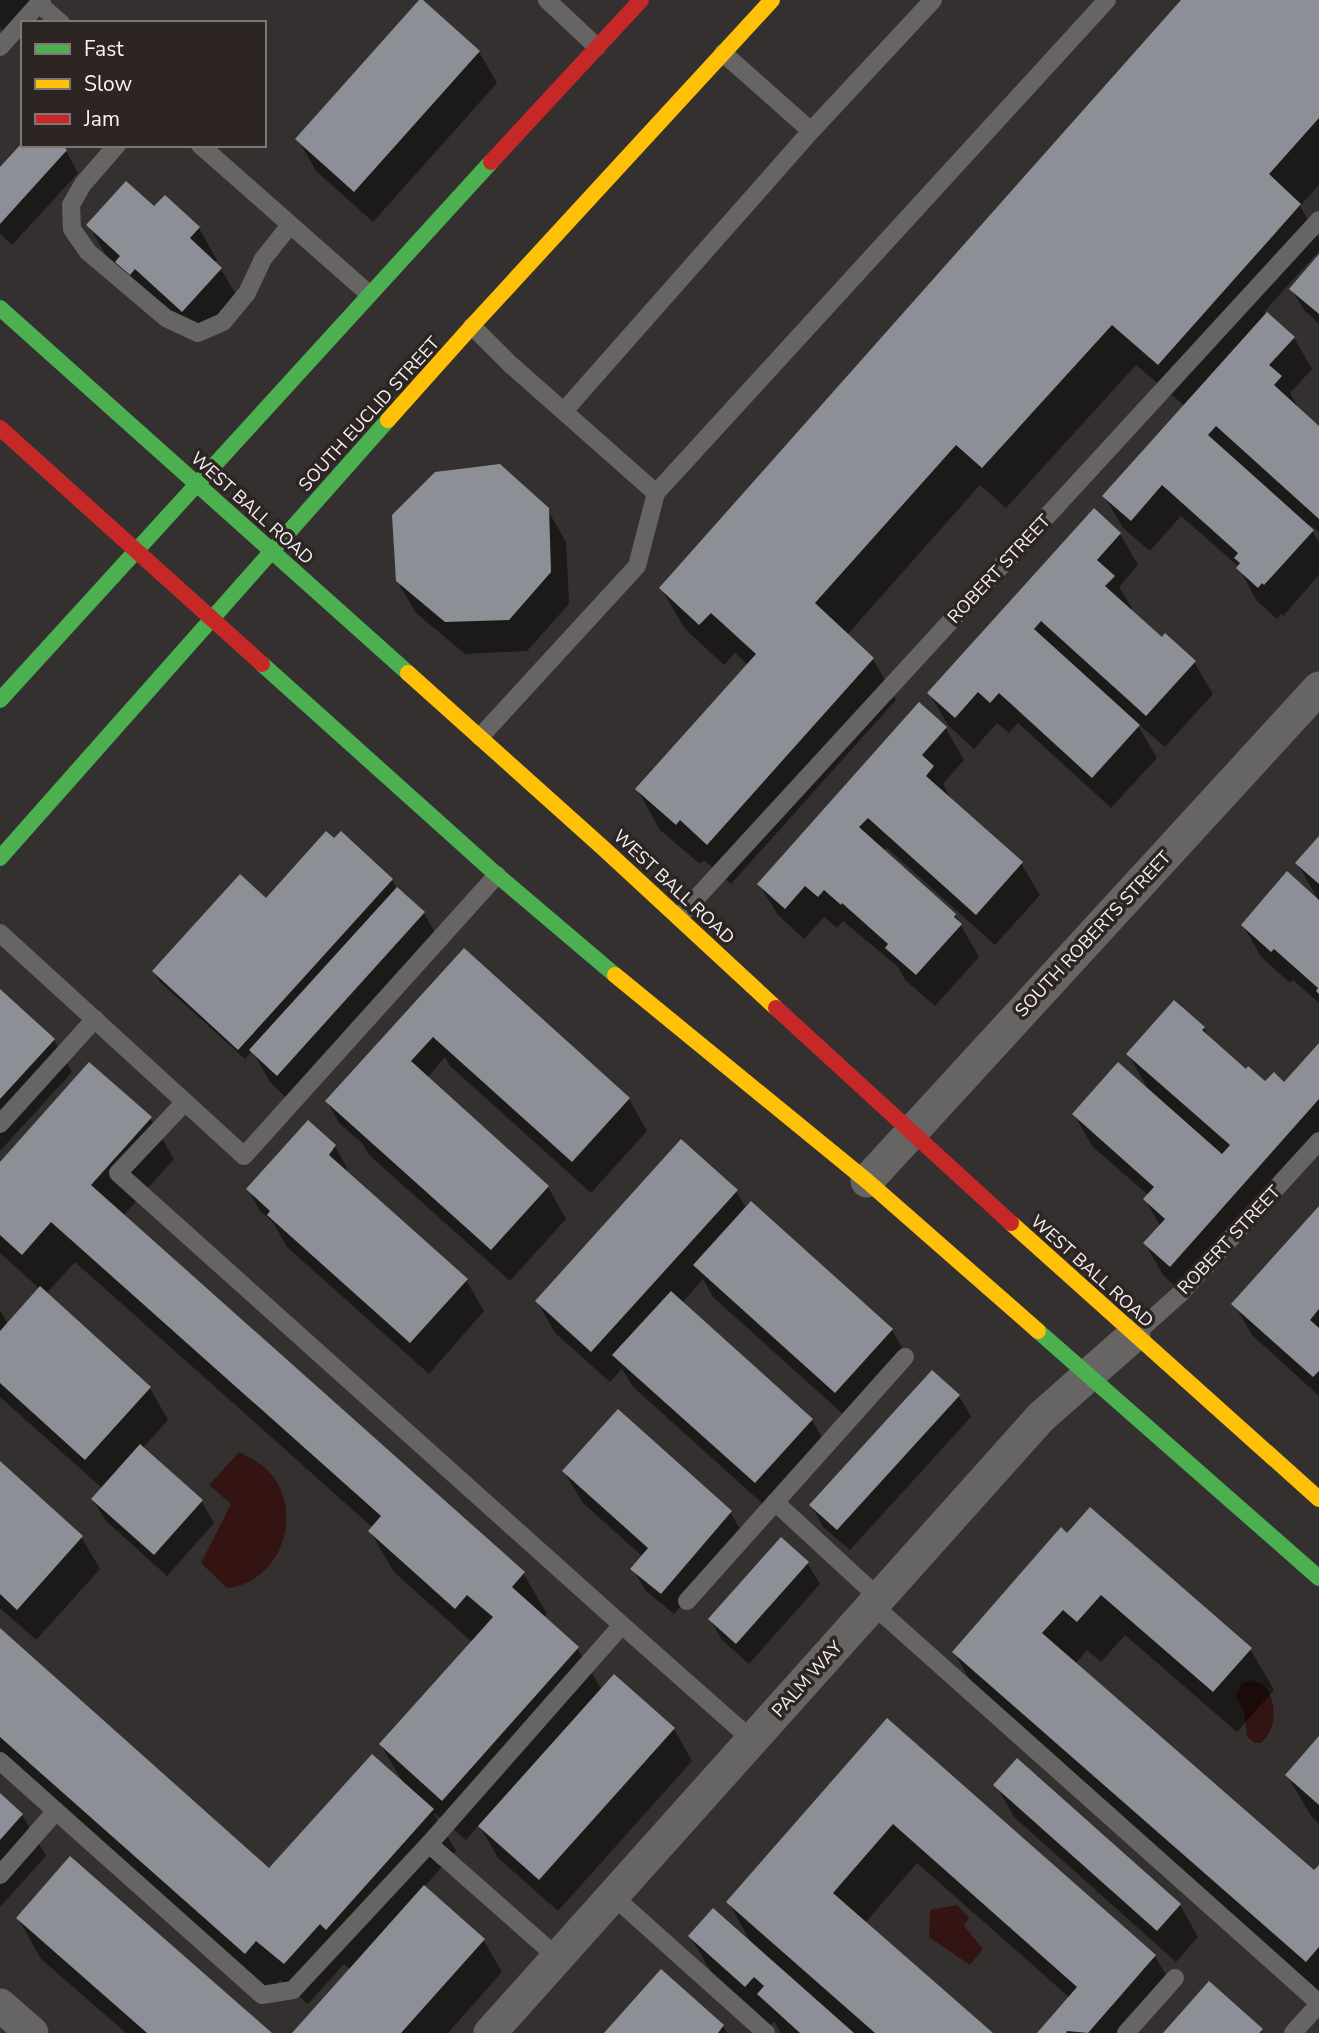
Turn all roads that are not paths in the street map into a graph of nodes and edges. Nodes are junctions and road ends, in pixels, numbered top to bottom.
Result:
1 (547, 0) edge
2 (642, 0) edge
3 (772, 0) edge
4 (933, 0) edge
5 (1107, 0) edge
6 (41, 2) edge
7 (24, 21) edge
8 (59, 21) edge
9 (21, 24) edge
10 (0, 47) edge
11 (597, 47) junction
12 (723, 53) junction
13 (811, 131) junction
14 (115, 147) edge
15 (202, 147) edge
16 (1319, 220) edge
17 (290, 225) junction
18 (369, 294) junction
19 (0, 308) edge
20 (472, 326) junction
21 (564, 411) junction
22 (0, 428) edge
23 (196, 484) junction
24 (656, 493) junction
25 (135, 551) junction
26 (273, 551) junction
27 (212, 620) junction
28 (1319, 688) edge
29 (0, 699) edge
30 (480, 737) junction
31 (0, 858) edge
32 (497, 875) junction
33 (679, 917) junction
34 (0, 933) edge
35 (95, 1020) junction
36 (185, 1102) junction
37 (0, 1124) edge
38 (911, 1133) junction
39 (1319, 1141) edge
40 (867, 1181) junction
41 (1134, 1335) junction
42 (905, 1357) dead end
43 (1088, 1375) junction
44 (1319, 1499) edge
45 (775, 1502) junction
46 (1319, 1578) edge
47 (687, 1601) dead end
48 (876, 1602) junction
49 (622, 1625) junction
50 (752, 1740) junction
51 (0, 1761) edge
52 (56, 1811) junction
53 (429, 1844) junction
54 (0, 1875) edge
55 (612, 1895) junction
56 (556, 1957) junction
57 (1175, 1978) dead end
58 (1319, 2004) edge
59 (0, 2005) edge
60 (32, 2033) edge
61 (490, 2033) edge
62 (766, 2033) edge
63 (1126, 2033) edge
64 (1293, 2033) edge

1 - 11 lane
2 - 11 main road
3 - 12 main road, SOUTH EUCLID STREET
4 - 13 lane
5 - 24 lane
6 - 7 lane
6 - 8 lane
9 - 10 lane
11 - 18 main road
12 - 13 lane
12 - 20 main road, SOUTH EUCLID STREET
13 - 21 lane
14 - 17 lane
15 - 17 lane
16 - 33 lane, ROBERT STREET
17 - 18 lane
18 - 23 main road
19 - 23 main road, WEST BALL ROAD
20 - 21 lane
20 - 26 main road, SOUTH EUCLID STREET
21 - 24 lane
22 - 25 main road
23 - 25 main road
23 - 26 main road, WEST BALL ROAD
24 - 30 lane
25 - 27 main road
25 - 29 main road
26 - 27 main road, SOUTH EUCLID STREET
26 - 30 main road, WEST BALL ROAD
27 - 31 main road, SOUTH EUCLID STREET
27 - 32 main road
28 - 38 street, SOUTH ROBERTS STREET
30 - 33 main road, WEST BALL ROAD
32 - 36 lane
32 - 40 main road
33 - 38 main road, WEST BALL ROAD
34 - 35 lane
35 - 36 lane
35 - 37 lane
36 - 49 lane
38 - 40 street, SOUTH ROBERTS STREET
38 - 41 main road, WEST BALL ROAD
39 - 41 lane, ROBERT STREET
40 - 43 main road
41 - 43 street, PALM WAY
41 - 44 main road, WEST BALL ROAD
42 - 45 lane
43 - 46 main road
43 - 48 street, PALM WAY
45 - 47 lane
45 - 48 lane
48 - 50 street, PALM WAY
48 - 58 lane
49 - 50 lane
49 - 53 lane
50 - 55 street, PALM WAY
51 - 52 lane
52 - 53 lane
52 - 54 lane
53 - 56 lane
55 - 56 street, PALM WAY
55 - 62 lane
56 - 61 street, PALM WAY
57 - 63 lane
58 - 64 lane
59 - 60 street

